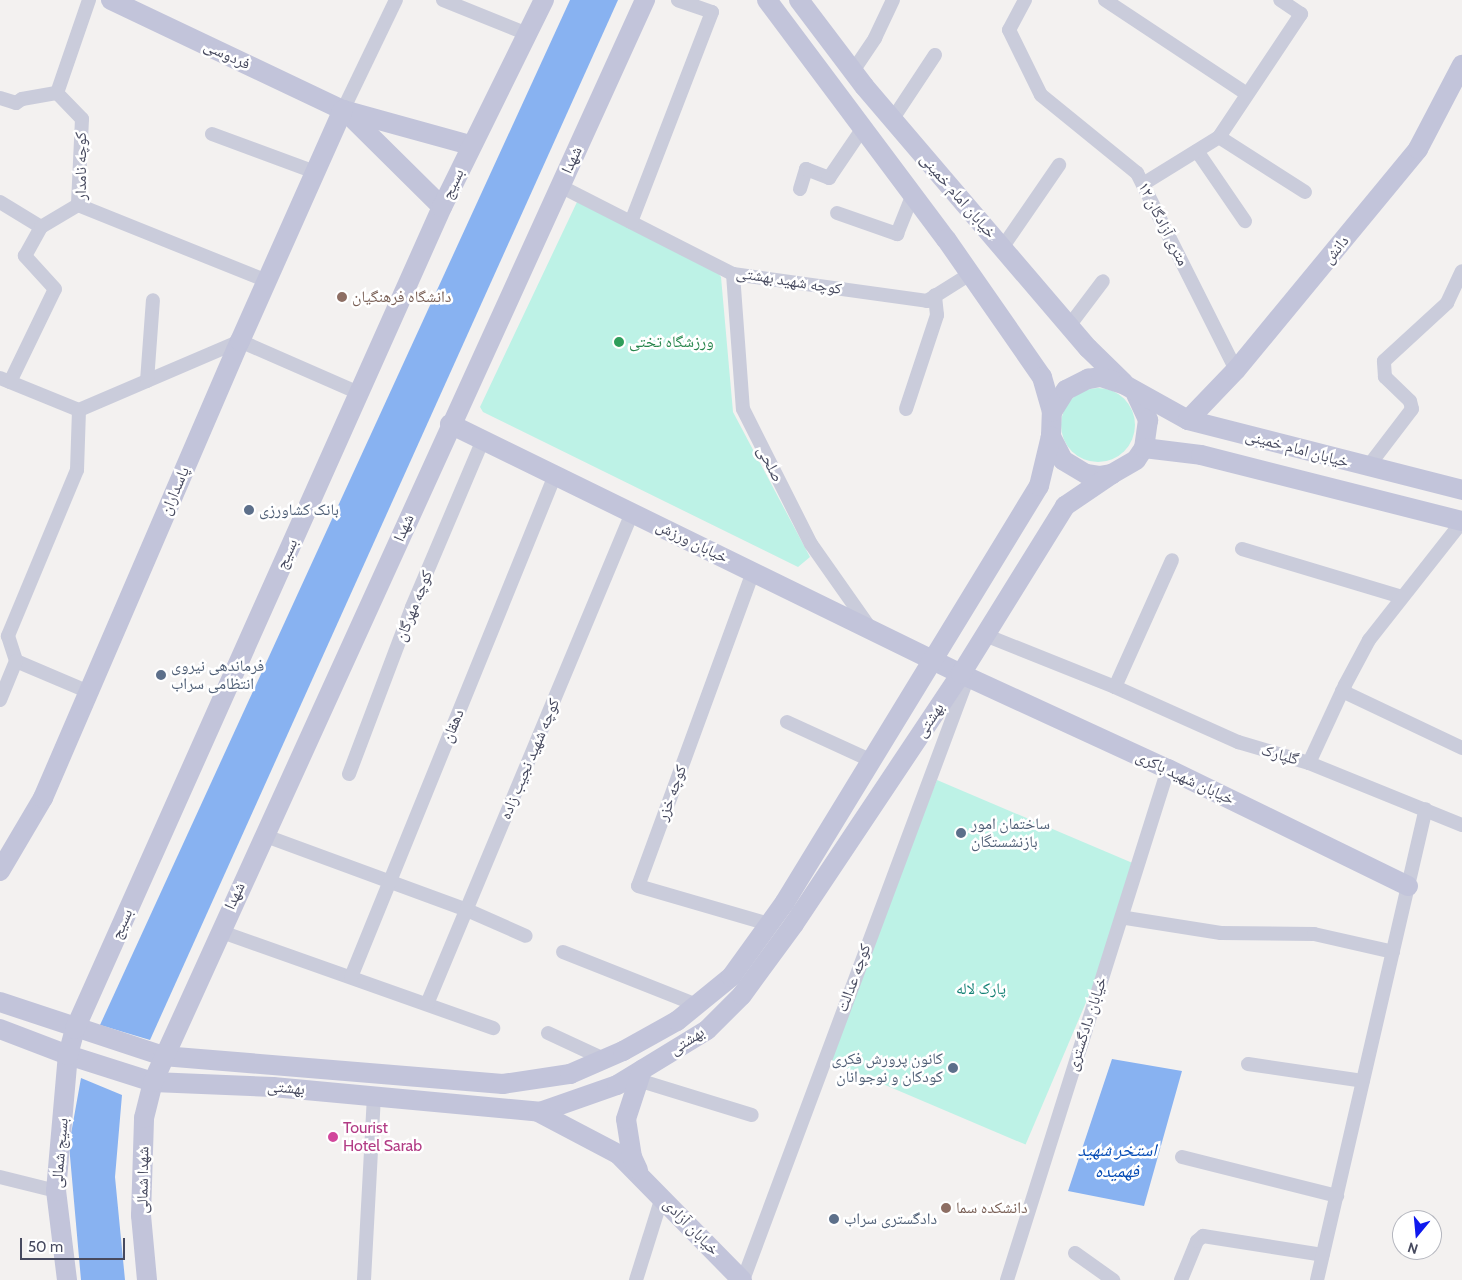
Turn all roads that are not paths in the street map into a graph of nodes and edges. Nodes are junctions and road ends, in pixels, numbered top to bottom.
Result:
1 (89, 0) edge
2 (111, 0) edge
3 (396, 0) edge
4 (443, 0) edge
5 (544, 0) edge
6 (645, 0) edge
7 (678, 0) edge
8 (767, 0) edge
9 (799, 0) edge
10 (893, 0) edge
11 (1025, 0) edge
12 (1105, 0) edge
13 (1280, 0) edge
14 (527, 34) junction
15 (935, 55) dead end
16 (1462, 65) edge
17 (852, 71) junction
18 (57, 94) junction
19 (1247, 94) junction
20 (0, 98) edge
21 (343, 110) junction
22 (892, 120) junction
23 (864, 128) junction
24 (212, 134) dead end
25 (1219, 137) junction
26 (470, 145) junction
27 (1197, 150) junction
28 (1059, 165) dead end
29 (315, 172) junction
30 (1143, 184) junction
31 (560, 186) junction
32 (800, 189) dead end
33 (1305, 192) dead end
34 (913, 194) junction
35 (0, 202) edge
36 (78, 205) junction
37 (442, 207) junction
38 (837, 214) dead end
39 (1245, 221) dead end
40 (631, 222) junction
41 (41, 227) junction
42 (1002, 248) junction
43 (1462, 271) edge
44 (733, 274) junction
45 (970, 274) junction
46 (267, 281) junction
47 (1103, 281) dead end
48 (935, 295) junction
49 (152, 300) dead end
50 (1069, 326) junction
51 (240, 341) junction
52 (1236, 370) junction
53 (5, 380) edge
54 (147, 381) junction
55 (1131, 389) junction
56 (359, 393) junction
57 (906, 409) dead end
58 (79, 410) junction
59 (1052, 412) junction
60 (1188, 420) junction
61 (450, 424) junction
62 (1051, 436) junction
63 (483, 440) junction
64 (1144, 448) junction
65 (1367, 468) junction
66 (555, 474) junction
67 (1112, 474) junction
68 (1462, 490) edge
69 (632, 513) junction
70 (1462, 522) edge
71 (1242, 549) dead end
72 (1172, 560) dead end
73 (753, 572) junction
74 (1402, 597) junction
75 (872, 630) junction
76 (985, 635) junction
77 (16, 661) junction
78 (934, 661) junction
79 (964, 676) junction
80 (1115, 688) junction
81 (1342, 691) junction
82 (89, 692) junction
83 (0, 700) edge
84 (787, 722) dead end
85 (1462, 748) edge
86 (872, 761) junction
87 (1309, 764) junction
88 (1168, 769) junction
89 (349, 774) dead end
90 (1426, 809) junction
91 (1462, 825) edge
92 (264, 835) junction
93 (1, 872) edge
94 (390, 881) junction
95 (1408, 886) junction
96 (467, 910) junction
97 (1126, 918) dead end
98 (769, 924) junction
99 (219, 931) junction
100 (526, 936) dead end
101 (563, 952) dead end
102 (1393, 952) junction
103 (351, 977) junction
104 (0, 1002) edge
105 (427, 1004) junction
106 (697, 1004) junction
107 (493, 1028) dead end
108 (0, 1029) edge
109 (75, 1029) junction
110 (548, 1033) dead end
111 (68, 1055) junction
112 (163, 1056) junction
113 (604, 1059) junction
114 (1248, 1064) dead end
115 (640, 1075) junction
116 (1363, 1081) junction
117 (153, 1082) junction
118 (374, 1097) junction
119 (538, 1112) junction
120 (752, 1115) dead end
121 (1182, 1157) dead end
122 (640, 1174) junction
123 (0, 1177) edge
124 (56, 1191) junction
125 (1337, 1196) junction
126 (662, 1197) junction
127 (1075, 1253) dead end
128 (1323, 1255) junction
129 (67, 1280) edge
130 (147, 1280) edge
131 (364, 1280) edge
132 (636, 1280) edge
133 (743, 1280) edge
134 (1006, 1280) edge
135 (1113, 1280) edge
136 (1181, 1280) edge
137 (1318, 1280) edge

1 - 18 street
2 - 21 street, فردوسی
3 - 21 street
4 - 14 street
5 - 14 street, بسیج
6 - 31 street, شهدا
7 - 40 street
8 - 23 street, خیابان امام خمینی
9 - 17 street, خیابان امام خمینی
10 - 17 street
11 - 30 street, ۱۲ متری آزادگان
12 - 19 street
13 - 19 street
14 - 26 street, بسیج
15 - 22 street
16 - 52 street, دانش
17 - 22 street, خیابان امام خمینی
18 - 20 street
18 - 36 street, کوچه نامدار
19 - 25 street
21 - 26 street
21 - 29 street, پاسداران
21 - 37 street
22 - 42 street, خیابان امام خمینی
23 - 32 street
23 - 34 street, خیابان امام خمینی
24 - 29 street
25 - 27 street
25 - 33 street
26 - 37 street, بسیج
27 - 30 street
27 - 39 street
28 - 42 street
29 - 46 street, پاسداران
30 - 52 street, ۱۲ متری آزادگان
31 - 40 street, کوچه شهید بهشتی
31 - 61 street, شهدا
34 - 38 street
34 - 45 street, خیابان امام خمینی
35 - 41 street
36 - 41 street
36 - 46 street, کوچه نامدار
37 - 56 street, بسیج
40 - 44 street, کوچه شهید بهشتی
41 - 53 street
42 - 50 street, خیابان امام خمینی
43 - 65 street
44 - 48 street, کوچه شهید بهشتی
44 - 75 street, صلحی
45 - 48 street, کوچه شهید بهشتی
45 - 59 street, خیابان امام خمینی
46 - 51 street, پاسداران
47 - 50 street
48 - 57 street
49 - 54 street
50 - 55 street, خیابان امام خمینی
51 - 54 street
51 - 56 street
51 - 82 street, پاسداران
52 - 60 street, دانش
53 - 58 street
54 - 58 street
55 - 59 street
55 - 60 street, خیابان امام خمینی
55 - 64 street
56 - 109 street, بسیج
58 - 77 street
59 - 62 street
60 - 65 street, خیابان امام خمینی
61 - 63 street, خیابان ورزش
61 - 92 street, شهدا
62 - 67 street
62 - 78 street, بهشتی
63 - 66 street, خیابان ورزش
63 - 89 street, کوچه مهرگان
64 - 67 street
64 - 70 street, خیابان امام خمینی
65 - 68 street, خیابان امام خمینی
66 - 69 street, خیابان ورزش
66 - 94 street, دهقان
67 - 76 street, بهشتی
69 - 73 street, خیابان ورزش
69 - 96 street, کوچه شهید نجیب زاده
70 - 74 street, گلپارک
71 - 74 street
72 - 80 street
73 - 75 street, خیابان ورزش
73 - 98 street, کوچه خزر
74 - 81 street, گلپارک
75 - 78 street, خیابان ورزش
76 - 79 street, بهشتی
76 - 80 street, گلپارک
77 - 82 street
77 - 83 street
78 - 79 street, خیابان شهید باکری
78 - 86 street, بهشتی
79 - 88 street, خیابان شهید باکری
79 - 115 street, بهشتی
79 - 133 street, کوچه عدالت
80 - 87 street, گلپارک
81 - 85 street
81 - 87 street, گلپارک
82 - 93 street, پاسداران
84 - 86 street
86 - 98 street, بهشتی
87 - 90 street
88 - 95 street, خیابان شهید باکری
88 - 134 street, خیابان دادگستری
90 - 91 street
90 - 95 street
92 - 94 street
92 - 99 street, شهدا
94 - 96 street
94 - 103 street, دهقان
95 - 102 street
96 - 100 street
96 - 105 street, کوچه شهید نجیب زاده
97 - 102 street
98 - 106 street, بهشتی
99 - 103 street
99 - 112 street, شهدا
101 - 106 street
102 - 116 street
103 - 105 street
104 - 109 street, بهشتی
105 - 107 street
106 - 113 street, بهشتی
108 - 111 street, بهشتی
109 - 111 street, بسیج
109 - 112 street, بهشتی
110 - 113 street
111 - 117 street, بهشتی
111 - 124 street, بسیج شمالی
112 - 113 street, بهشتی
112 - 117 street, شهدا شمالی
114 - 116 street
115 - 119 street, بهشتی
115 - 120 street
115 - 122 street
116 - 125 street
117 - 118 street, بهشتی
117 - 130 street, شهدا شمالی
118 - 119 street, بهشتی
118 - 131 street
119 - 122 street, خیابان آزادی
121 - 125 street
122 - 126 street, خیابان آزادی
123 - 124 street
124 - 129 street, بسیج شمالی
125 - 128 street
126 - 132 street
126 - 133 street, خیابان آزادی
127 - 135 street
128 - 136 street
128 - 137 street

